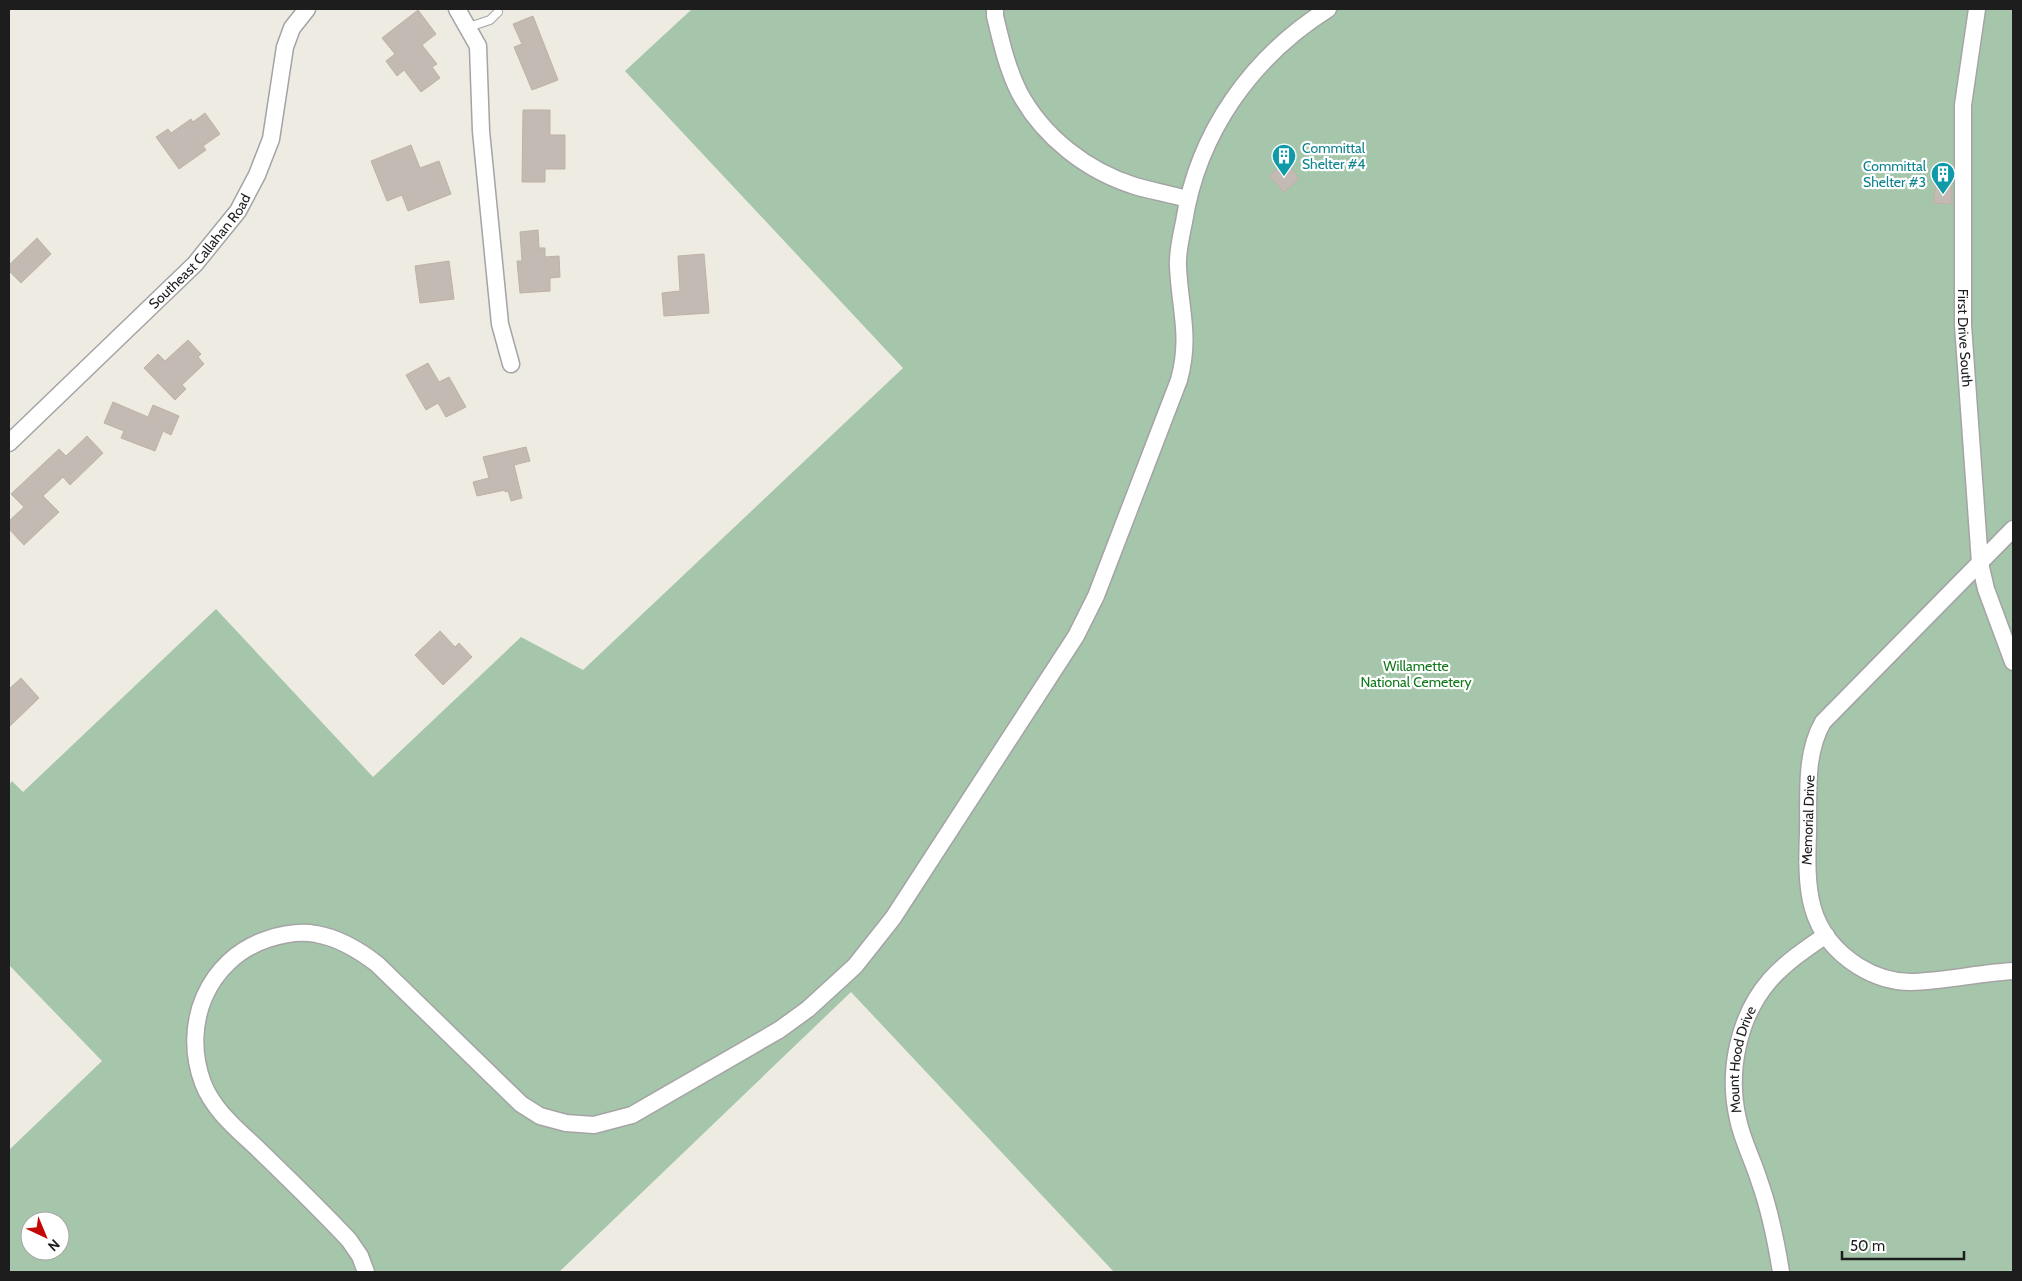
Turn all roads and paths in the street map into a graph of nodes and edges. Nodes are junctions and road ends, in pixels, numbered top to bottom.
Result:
1 (307, 9) edge
2 (457, 9) edge
3 (995, 9) edge
4 (1328, 9) edge
5 (1977, 9) edge
6 (498, 12) dead end
7 (469, 27) junction
8 (1187, 199) junction
9 (511, 364) dead end
10 (9, 443) edge
11 (2013, 529) edge
12 (1980, 563) junction
13 (2013, 662) edge
14 (1826, 935) junction
15 (2013, 971) edge
16 (366, 1272) edge
17 (1781, 1272) edge

1 - 10 street, Southeast Callahan Road
2 - 7 street
3 - 8 street
4 - 8 street
5 - 12 street, First Drive South
6 - 7 lane
7 - 9 street
8 - 16 street
11 - 12 street, Memorial Drive
12 - 13 street, First Drive South
12 - 14 street, Memorial Drive
14 - 15 street, Memorial Drive
14 - 17 street, Mount Hood Drive

